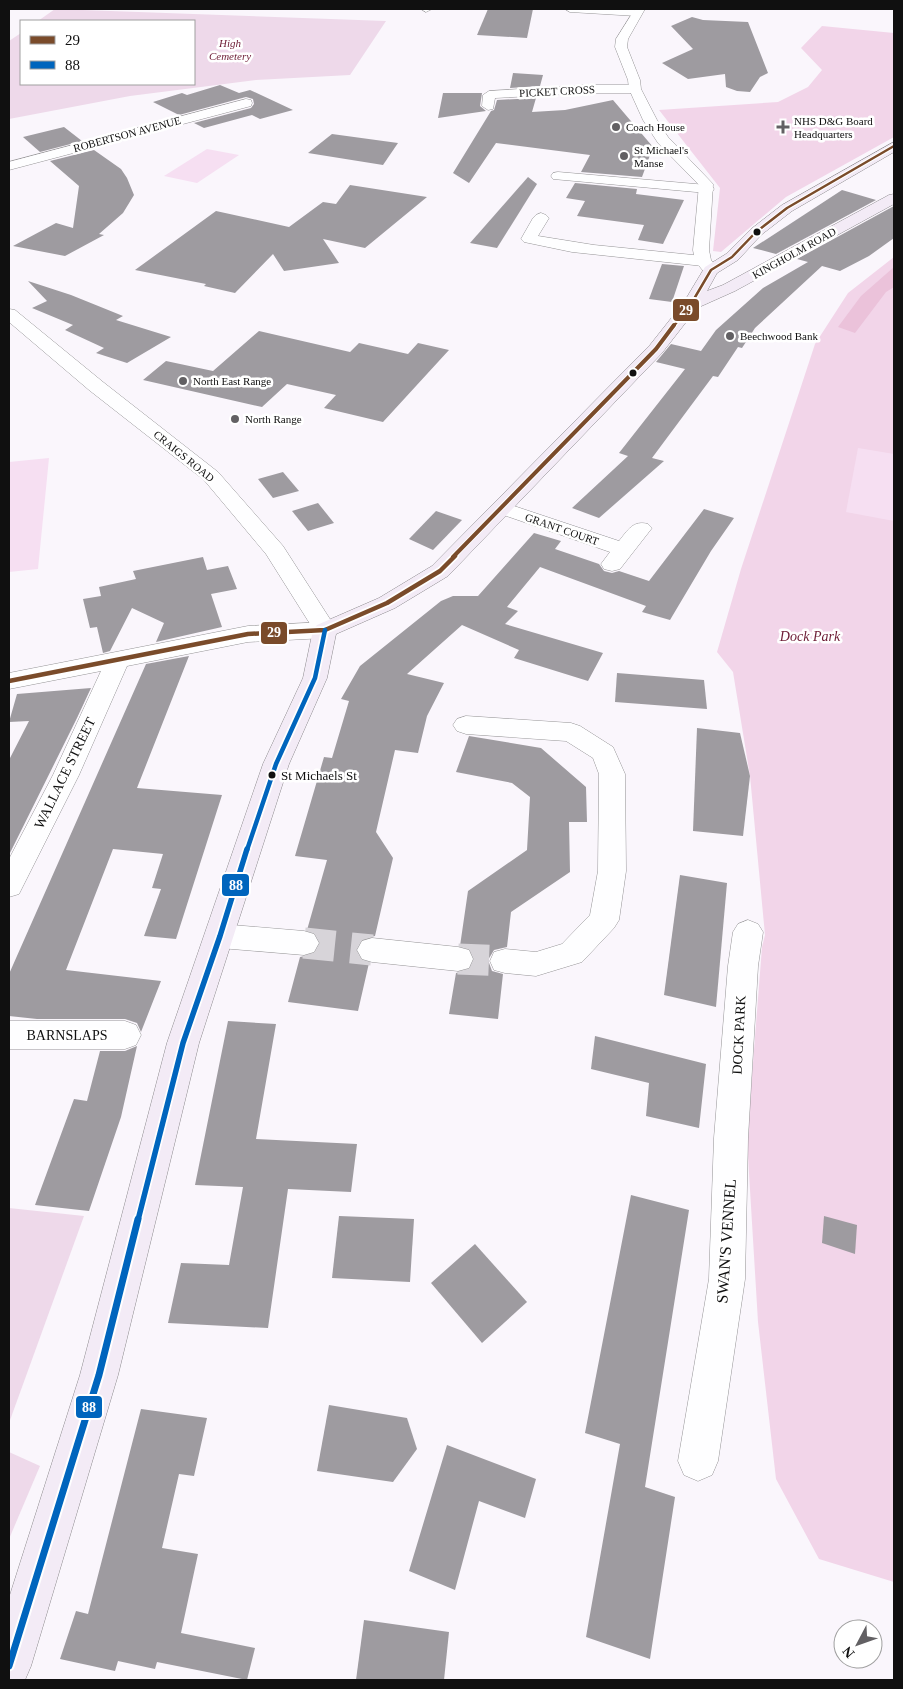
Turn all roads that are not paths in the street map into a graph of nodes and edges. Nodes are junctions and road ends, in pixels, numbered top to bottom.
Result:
1 (570, 9) edge
2 (638, 11) edge
3 (635, 89) junction
4 (246, 103) dead end
5 (488, 106) dead end
6 (894, 146) edge
7 (9, 166) edge
8 (558, 176) dead end
9 (707, 190) junction
10 (894, 198) edge
11 (542, 218) dead end
12 (707, 265) junction
13 (691, 304) junction
14 (9, 314) edge
15 (502, 508) junction
16 (641, 528) dead end
17 (325, 630) junction
18 (118, 659) junction
19 (9, 681) edge
20 (466, 724) dead end
21 (9, 886) edge
22 (748, 932) dead end
23 (220, 936) junction
24 (304, 943) tunnel mouth
25 (372, 950) tunnel mouth
26 (458, 959) tunnel mouth
27 (505, 962) tunnel mouth
28 (9, 1035) edge
29 (125, 1035) dead end
30 (731, 1138) joint
31 (698, 1462) dead end
32 (9, 1666) edge

1 - 2 street
2 - 3 street
3 - 5 street, PICKET CROSS
3 - 9 street
4 - 7 street, ROBERTSON AVENUE
6 - 12 main road
8 - 9 street
9 - 12 street
10 - 13 main road, KINGHOLM ROAD
11 - 12 street
12 - 13 main road
13 - 15 main road
14 - 17 street, CRAIGS ROAD
15 - 16 street, GRANT COURT
15 - 17 main road
17 - 18 street
17 - 23 main road
18 - 19 street
18 - 21 street, WALLACE STREET
20 - 27 street
22 - 30 street, DOCK PARK
23 - 24 street
23 - 32 main road
25 - 26 street
28 - 29 street, BARNSLAPS
30 - 31 street, SWAN'S VENNEL

